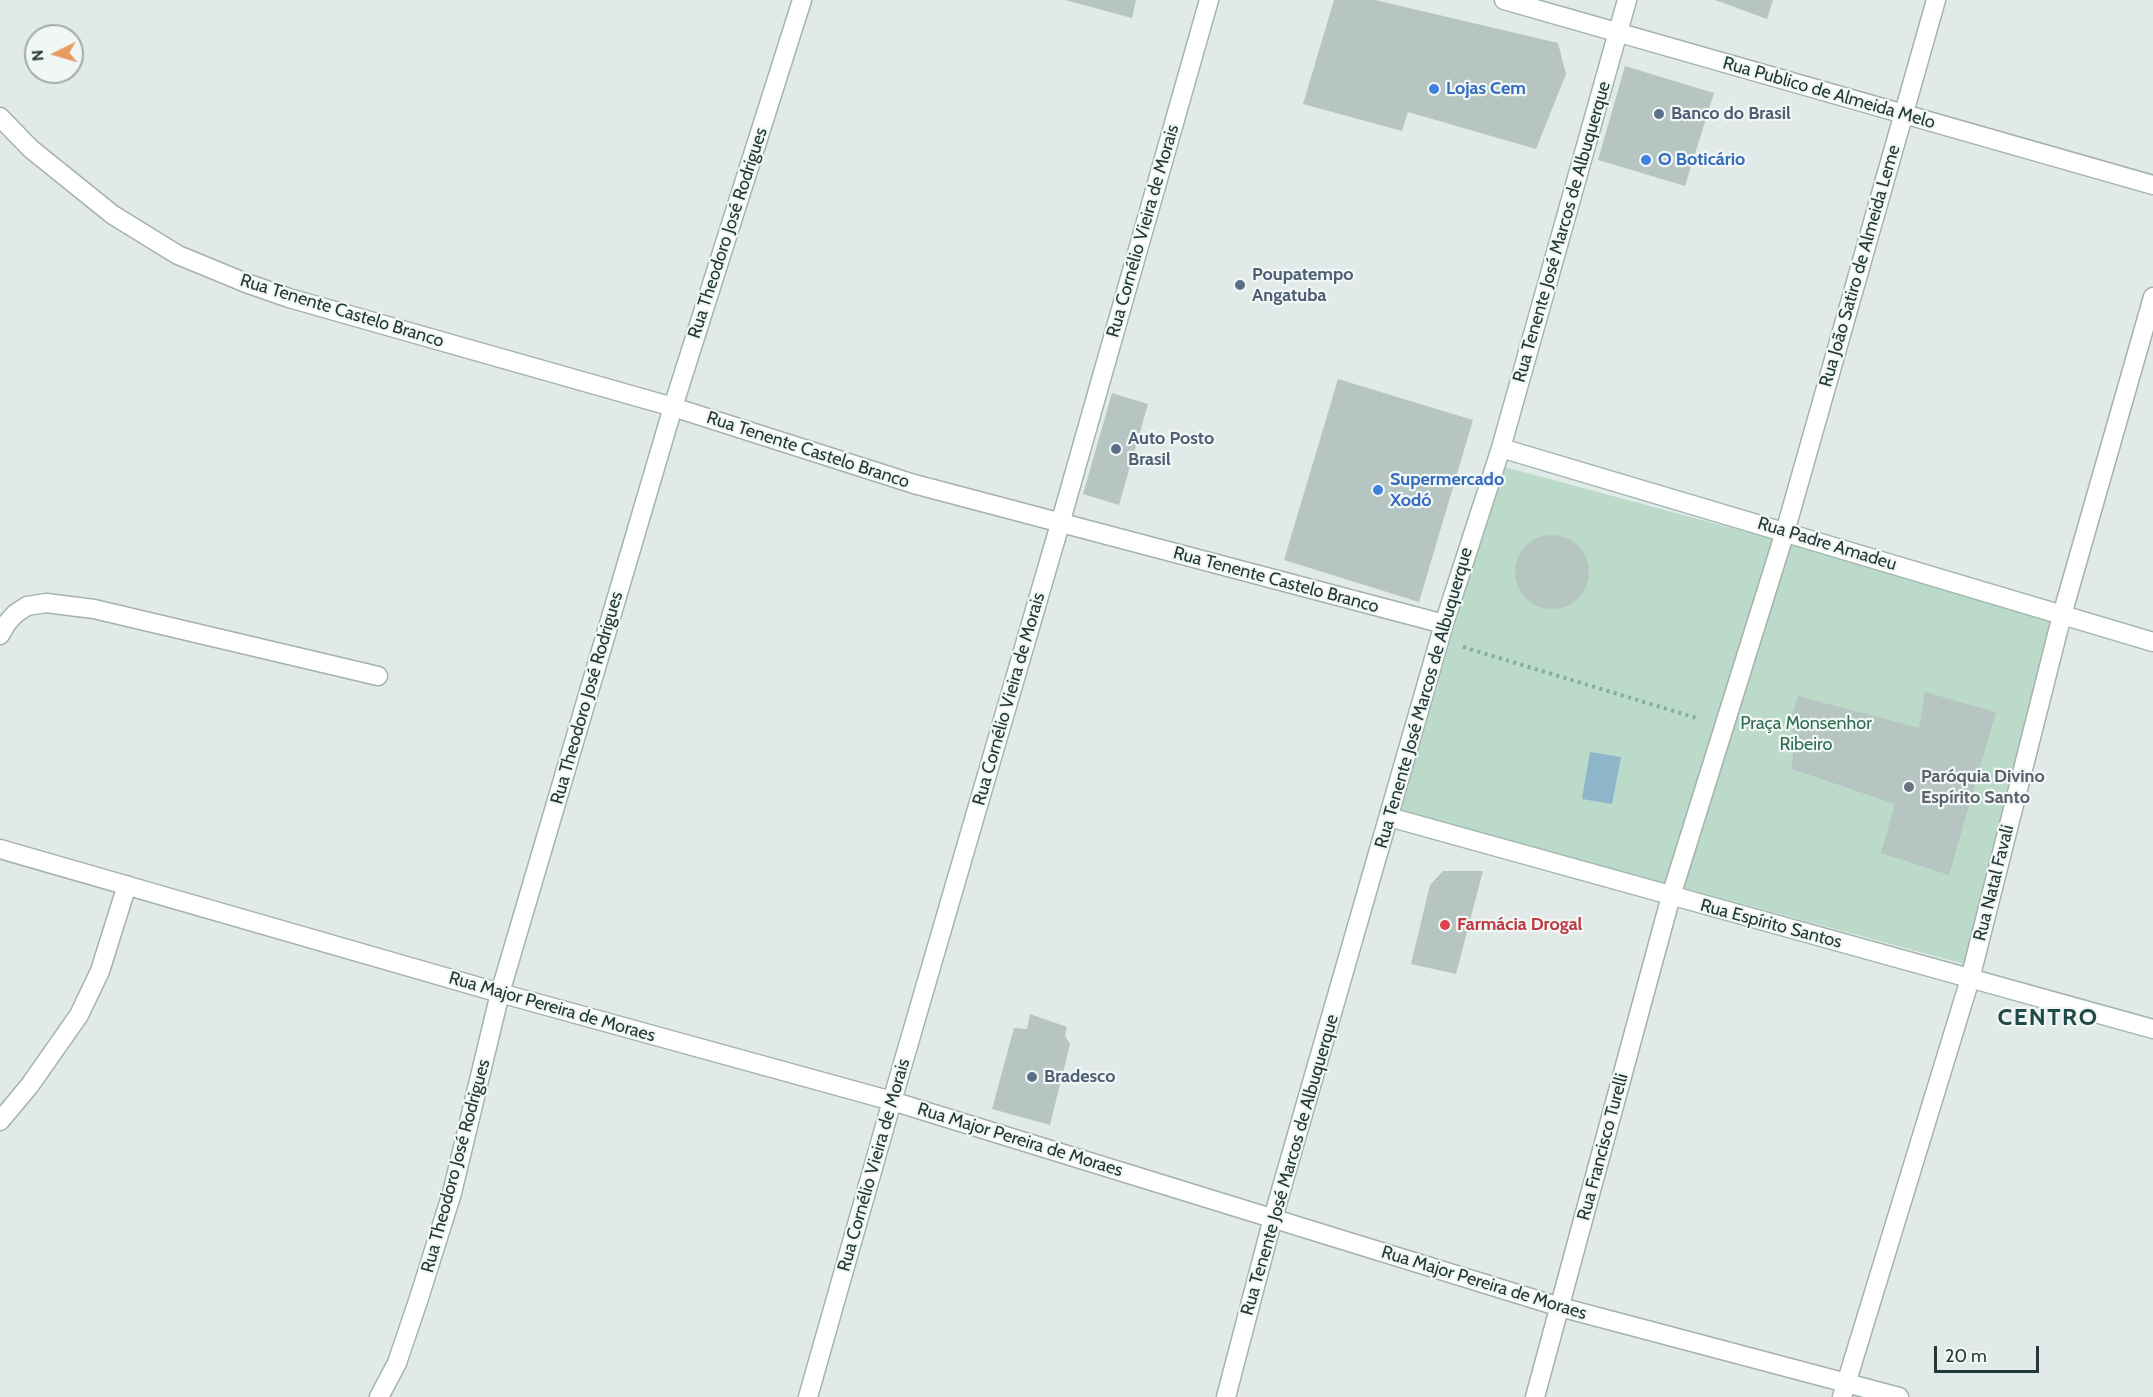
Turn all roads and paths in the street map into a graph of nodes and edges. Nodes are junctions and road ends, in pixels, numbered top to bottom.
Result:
1 (802, 0) edge
2 (1209, 0) edge
3 (1504, 0) edge
4 (1627, 0) edge
5 (1936, 0) edge
6 (1617, 33) junction
7 (1903, 114) junction
8 (0, 117) edge
9 (2153, 185) edge
10 (2153, 297) edge
11 (673, 406) junction
12 (1501, 448) junction
13 (1060, 524) junction
14 (1785, 532) junction
15 (2062, 615) junction
16 (1441, 632) junction
17 (0, 635) edge
18 (2153, 642) edge
19 (378, 676) dead end
20 (1724, 726) junction
21 (1389, 817) junction
22 (0, 849) edge
23 (127, 885) junction
24 (1671, 896) junction
25 (1970, 979) junction
26 (501, 993) junction
27 (2153, 1029) edge
28 (892, 1101) junction
29 (0, 1121) edge
30 (1273, 1218) junction
31 (1560, 1307) junction
32 (1844, 1389) edge
33 (379, 1397) edge
34 (808, 1397) edge
35 (1226, 1397) edge
36 (1535, 1397) edge
37 (1899, 1397) edge

1 - 11 street, Rua Theodoro José Rodrigues
2 - 13 street, Rua Cornélio Vieira de Morais
3 - 6 street, Rua Publico de Almeida Melo
4 - 6 street, Rua Tenente José Marcos de Albuquerque
5 - 7 street, Rua João Satiro de Almeida Leme
6 - 7 street, Rua Publico de Almeida Melo
6 - 12 street, Rua Tenente José Marcos de Albuquerque
7 - 9 street, Rua Publico de Almeida Melo
7 - 14 street, Rua João Satiro de Almeida Leme
8 - 11 street, Rua Tenente Castelo Branco
10 - 15 street, Rua Natal Favali
11 - 13 street, Rua Tenente Castelo Branco
11 - 26 street, Rua Theodoro José Rodrigues
12 - 14 street, Rua Padre Amadeu
12 - 16 street, Rua Tenente José Marcos de Albuquerque
13 - 16 street, Rua Tenente Castelo Branco
13 - 28 street, Rua Cornélio Vieira de Morais
14 - 15 street, Rua Padre Amadeu
14 - 20 street, Rua João Satiro de Almeida Leme
15 - 18 street, Rua Padre Amadeu
15 - 25 street, Rua Natal Favali
16 - 20 path
16 - 21 street, Rua Tenente José Marcos de Albuquerque
17 - 19 street
20 - 24 street, Rua Francisco Turelli
21 - 24 street, Rua Espírito Santos
21 - 30 street, Rua Tenente José Marcos de Albuquerque
22 - 23 street, Rua Major Pereira de Moraes
23 - 26 street, Rua Major Pereira de Moraes
23 - 29 street
24 - 25 street, Rua Espírito Santos
24 - 31 street, Rua Francisco Turelli
25 - 27 street, Rua Espírito Santos
25 - 32 street, Rua Natal Favali
26 - 28 street, Rua Major Pereira de Moraes
26 - 33 street, Rua Theodoro José Rodrigues
28 - 30 street, Rua Major Pereira de Moraes
28 - 34 street, Rua Cornélio Vieira de Morais
30 - 31 street, Rua Major Pereira de Moraes
30 - 35 street, Rua Tenente José Marcos de Albuquerque
31 - 32 street, Rua Major Pereira de Moraes
31 - 36 street, Rua Francisco Turelli
32 - 37 street, Rua Major Pereira de Moraes

